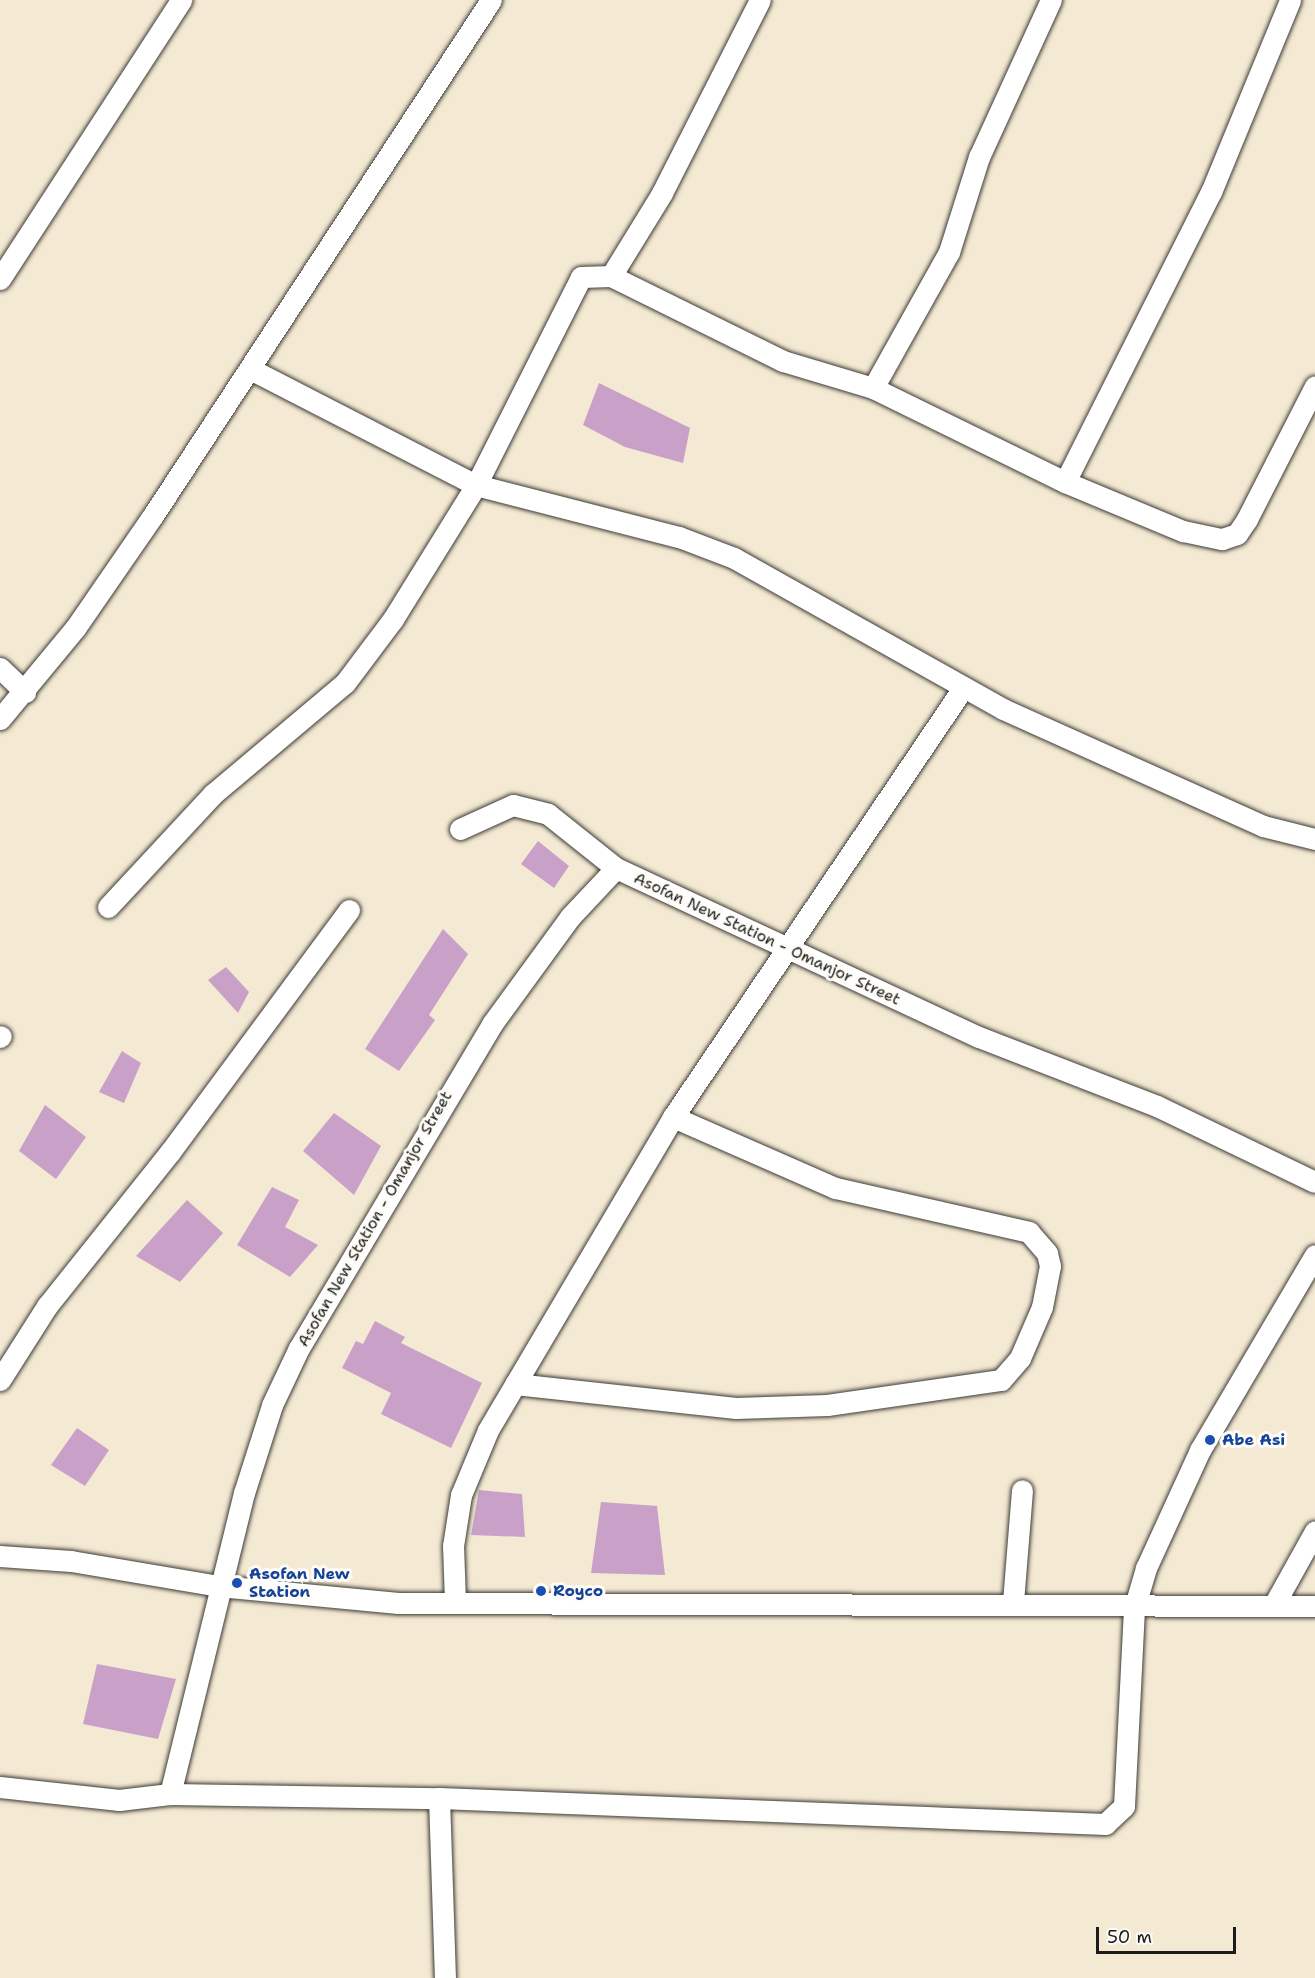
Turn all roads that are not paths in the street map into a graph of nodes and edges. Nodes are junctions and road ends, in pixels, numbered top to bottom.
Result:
1 (181, 0) edge
2 (491, 0) edge
3 (760, 0) edge
4 (1051, 0) edge
5 (1290, 0) edge
6 (611, 276) junction
7 (0, 279) edge
8 (252, 370) junction
9 (1315, 386) edge
10 (873, 388) junction
11 (1065, 482) junction
12 (476, 485) junction
13 (0, 668) edge
14 (963, 688) junction
15 (25, 692) junction
16 (0, 719) edge
17 (460, 829) dead end
18 (1315, 839) edge
19 (616, 868) junction
20 (108, 907) dead end
21 (349, 909) dead end
22 (782, 949) junction
23 (673, 1117) junction
24 (1315, 1182) edge
25 (1315, 1255) edge
26 (0, 1380) edge
27 (515, 1384) junction
28 (1022, 1490) dead end
29 (1315, 1531) edge
30 (0, 1556) edge
31 (219, 1586) junction
32 (454, 1602) junction
33 (1013, 1602) junction
34 (1275, 1604) junction
35 (1315, 1606) edge
36 (1134, 1609) junction
37 (0, 1786) edge
38 (170, 1794) junction
39 (439, 1798) junction
40 (445, 1978) edge

1 - 7 street
2 - 8 street
3 - 6 street
4 - 10 street
5 - 11 street
6 - 10 street
6 - 12 street
8 - 12 street
8 - 15 street
9 - 11 street
10 - 11 street
12 - 14 street
12 - 20 street
13 - 15 street
14 - 18 street
14 - 22 street
15 - 16 street
17 - 19 street
19 - 22 street, Asofan New Station - Omanjor Street
19 - 31 street, Asofan New Station - Omanjor Street
21 - 26 street
22 - 23 street
22 - 24 street, Asofan New Station - Omanjor Street
23 - 27 street
23 - 27 street
25 - 36 street
27 - 32 street
28 - 33 street
29 - 34 street
30 - 31 street
31 - 32 street
31 - 38 street, Asofan New Station - Omanjor Street
32 - 33 street
33 - 36 street
34 - 35 street
34 - 36 street
36 - 39 street
37 - 38 street
38 - 39 street
39 - 40 street

